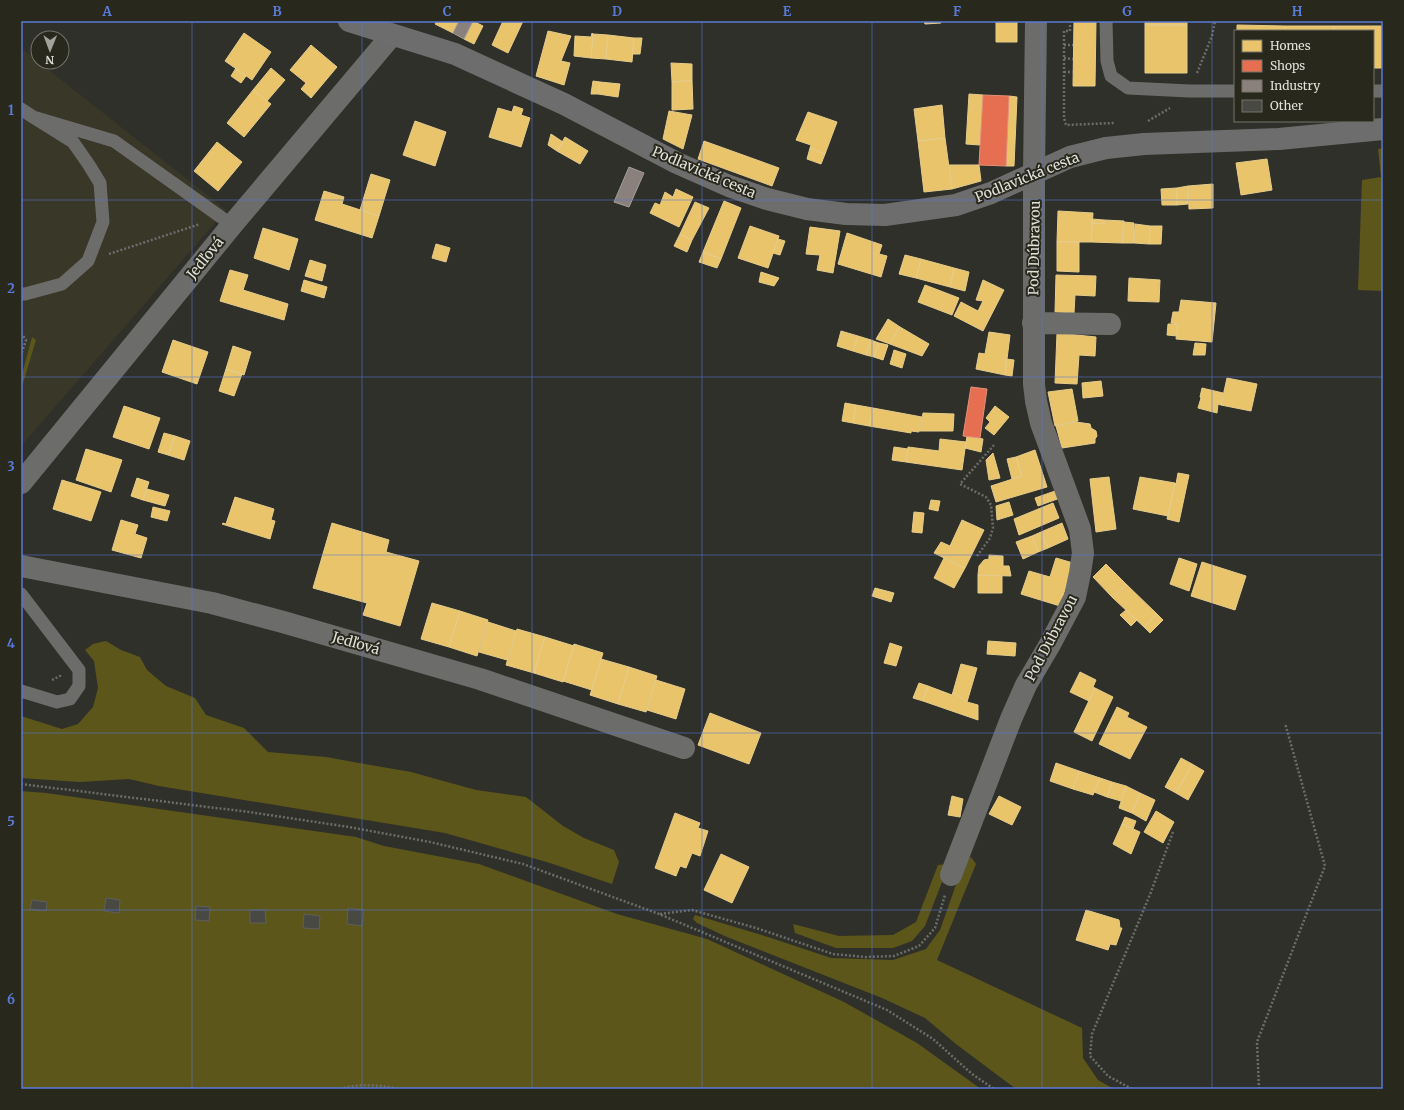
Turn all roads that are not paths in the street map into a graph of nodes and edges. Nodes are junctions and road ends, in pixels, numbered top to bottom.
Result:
1 (349, 21) edge
2 (1036, 21) edge
3 (1106, 21) edge
4 (392, 35) junction
5 (1234, 91) edge
6 (21, 109) edge
7 (33, 116) junction
8 (1383, 129) edge
9 (1034, 174) junction
10 (232, 225) junction
11 (21, 294) edge
12 (1034, 323) junction
13 (1110, 324) dead end
14 (21, 484) edge
15 (21, 566) edge
16 (21, 594) edge
17 (21, 691) edge
18 (684, 748) dead end
19 (951, 875) road end

1 - 4 main road, Podlavická cesta
2 - 9 street, Pod Dúbravou
3 - 5 lane
4 - 9 main road, Podlavická cesta
4 - 10 street, Jedľová
6 - 7 lane
7 - 10 lane
7 - 11 lane
8 - 9 main road, Podlavická cesta
9 - 12 street, Pod Dúbravou
10 - 14 street, Jedľová
12 - 13 street
12 - 19 street, Pod Dúbravou
15 - 18 street, Jedľová
16 - 17 lane

